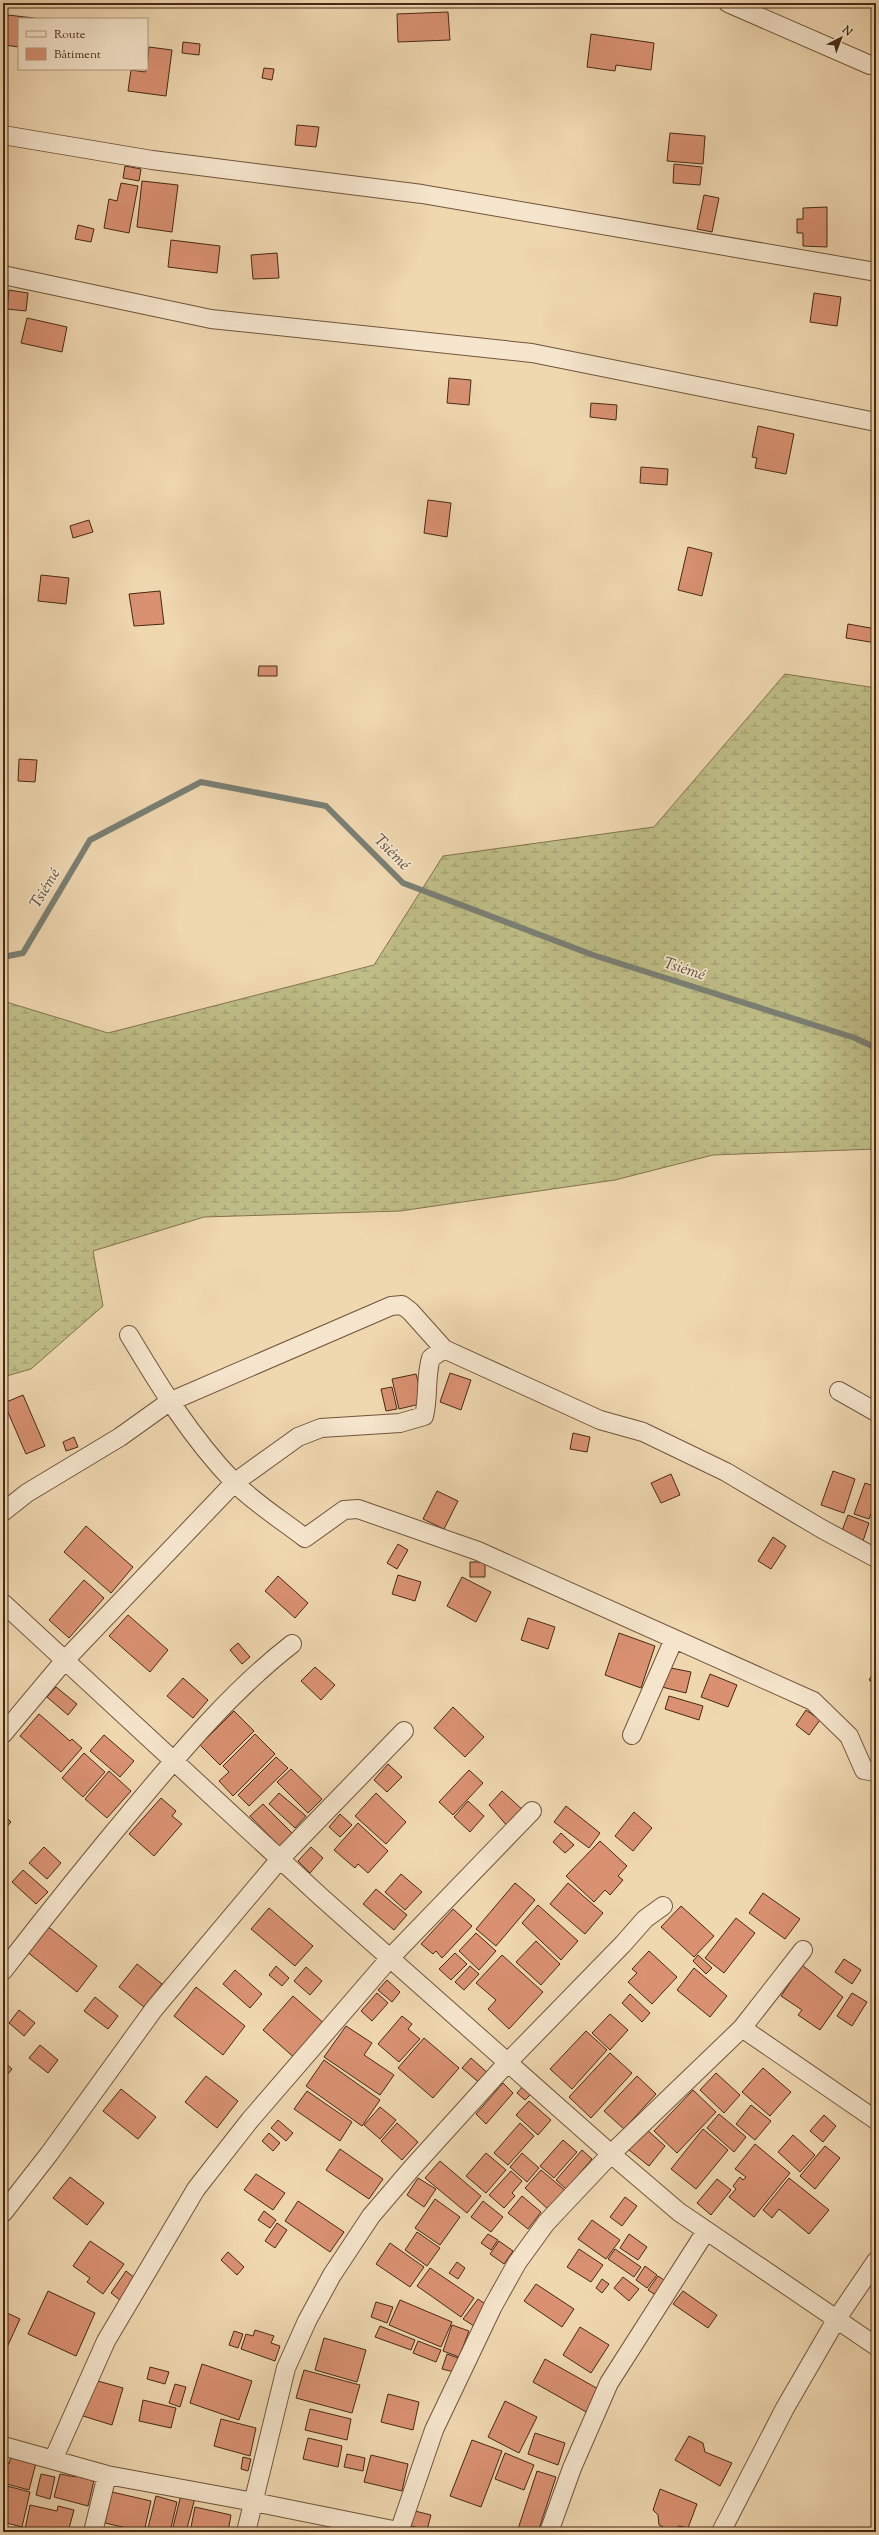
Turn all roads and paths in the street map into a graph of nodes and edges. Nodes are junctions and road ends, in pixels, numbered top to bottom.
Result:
1 (728, 3) edge
2 (870, 65) dead end
3 (3, 135) edge
4 (876, 272) edge
5 (3, 275) edge
6 (876, 422) edge
7 (129, 1335) dead end
8 (444, 1350) junction
9 (840, 1391) dead end
10 (169, 1402) junction
11 (876, 1412) edge
12 (234, 1483) junction
13 (3, 1512) edge
14 (876, 1558) edge
15 (3, 1603) edge
16 (674, 1639) junction
17 (292, 1644) dead end
18 (65, 1660) junction
19 (404, 1731) dead end
20 (3, 1734) edge
21 (632, 1735) dead end
22 (173, 1760) junction
23 (876, 1772) edge
24 (532, 1811) dead end
25 (280, 1859) junction
26 (663, 1906) dead end
27 (803, 1950) dead end
28 (390, 1958) junction
29 (3, 1971) edge
30 (742, 2028) junction
31 (508, 2062) junction
32 (876, 2120) edge
33 (611, 2154) junction
34 (3, 2213) edge
35 (706, 2231) junction
36 (876, 2261) edge
37 (836, 2320) junction
38 (876, 2346) edge
39 (3, 2446) edge
40 (53, 2460) junction
41 (107, 2475) junction
42 (254, 2502) junction
43 (93, 2532) edge
44 (246, 2532) edge
45 (400, 2532) edge
46 (549, 2532) edge
47 (721, 2532) edge

1 - 2 street
3 - 4 street
5 - 6 street
7 - 10 street
8 - 10 street
8 - 12 street
8 - 14 street
9 - 11 street
10 - 12 street
10 - 13 street
12 - 16 street
12 - 18 street
15 - 18 street
16 - 21 street
16 - 23 street
17 - 22 street
18 - 20 street
18 - 22 street
19 - 25 street
22 - 25 street
22 - 29 street
24 - 28 street
25 - 28 street
25 - 34 street
26 - 31 street
27 - 30 street
28 - 31 street
28 - 40 street
30 - 32 street
30 - 33 street
31 - 33 street
31 - 42 street
33 - 35 street
33 - 45 street
35 - 37 street
35 - 46 street
36 - 37 street
37 - 38 street
37 - 47 street
39 - 40 street
40 - 41 street
41 - 42 street
41 - 43 street
42 - 44 street
42 - 45 street

